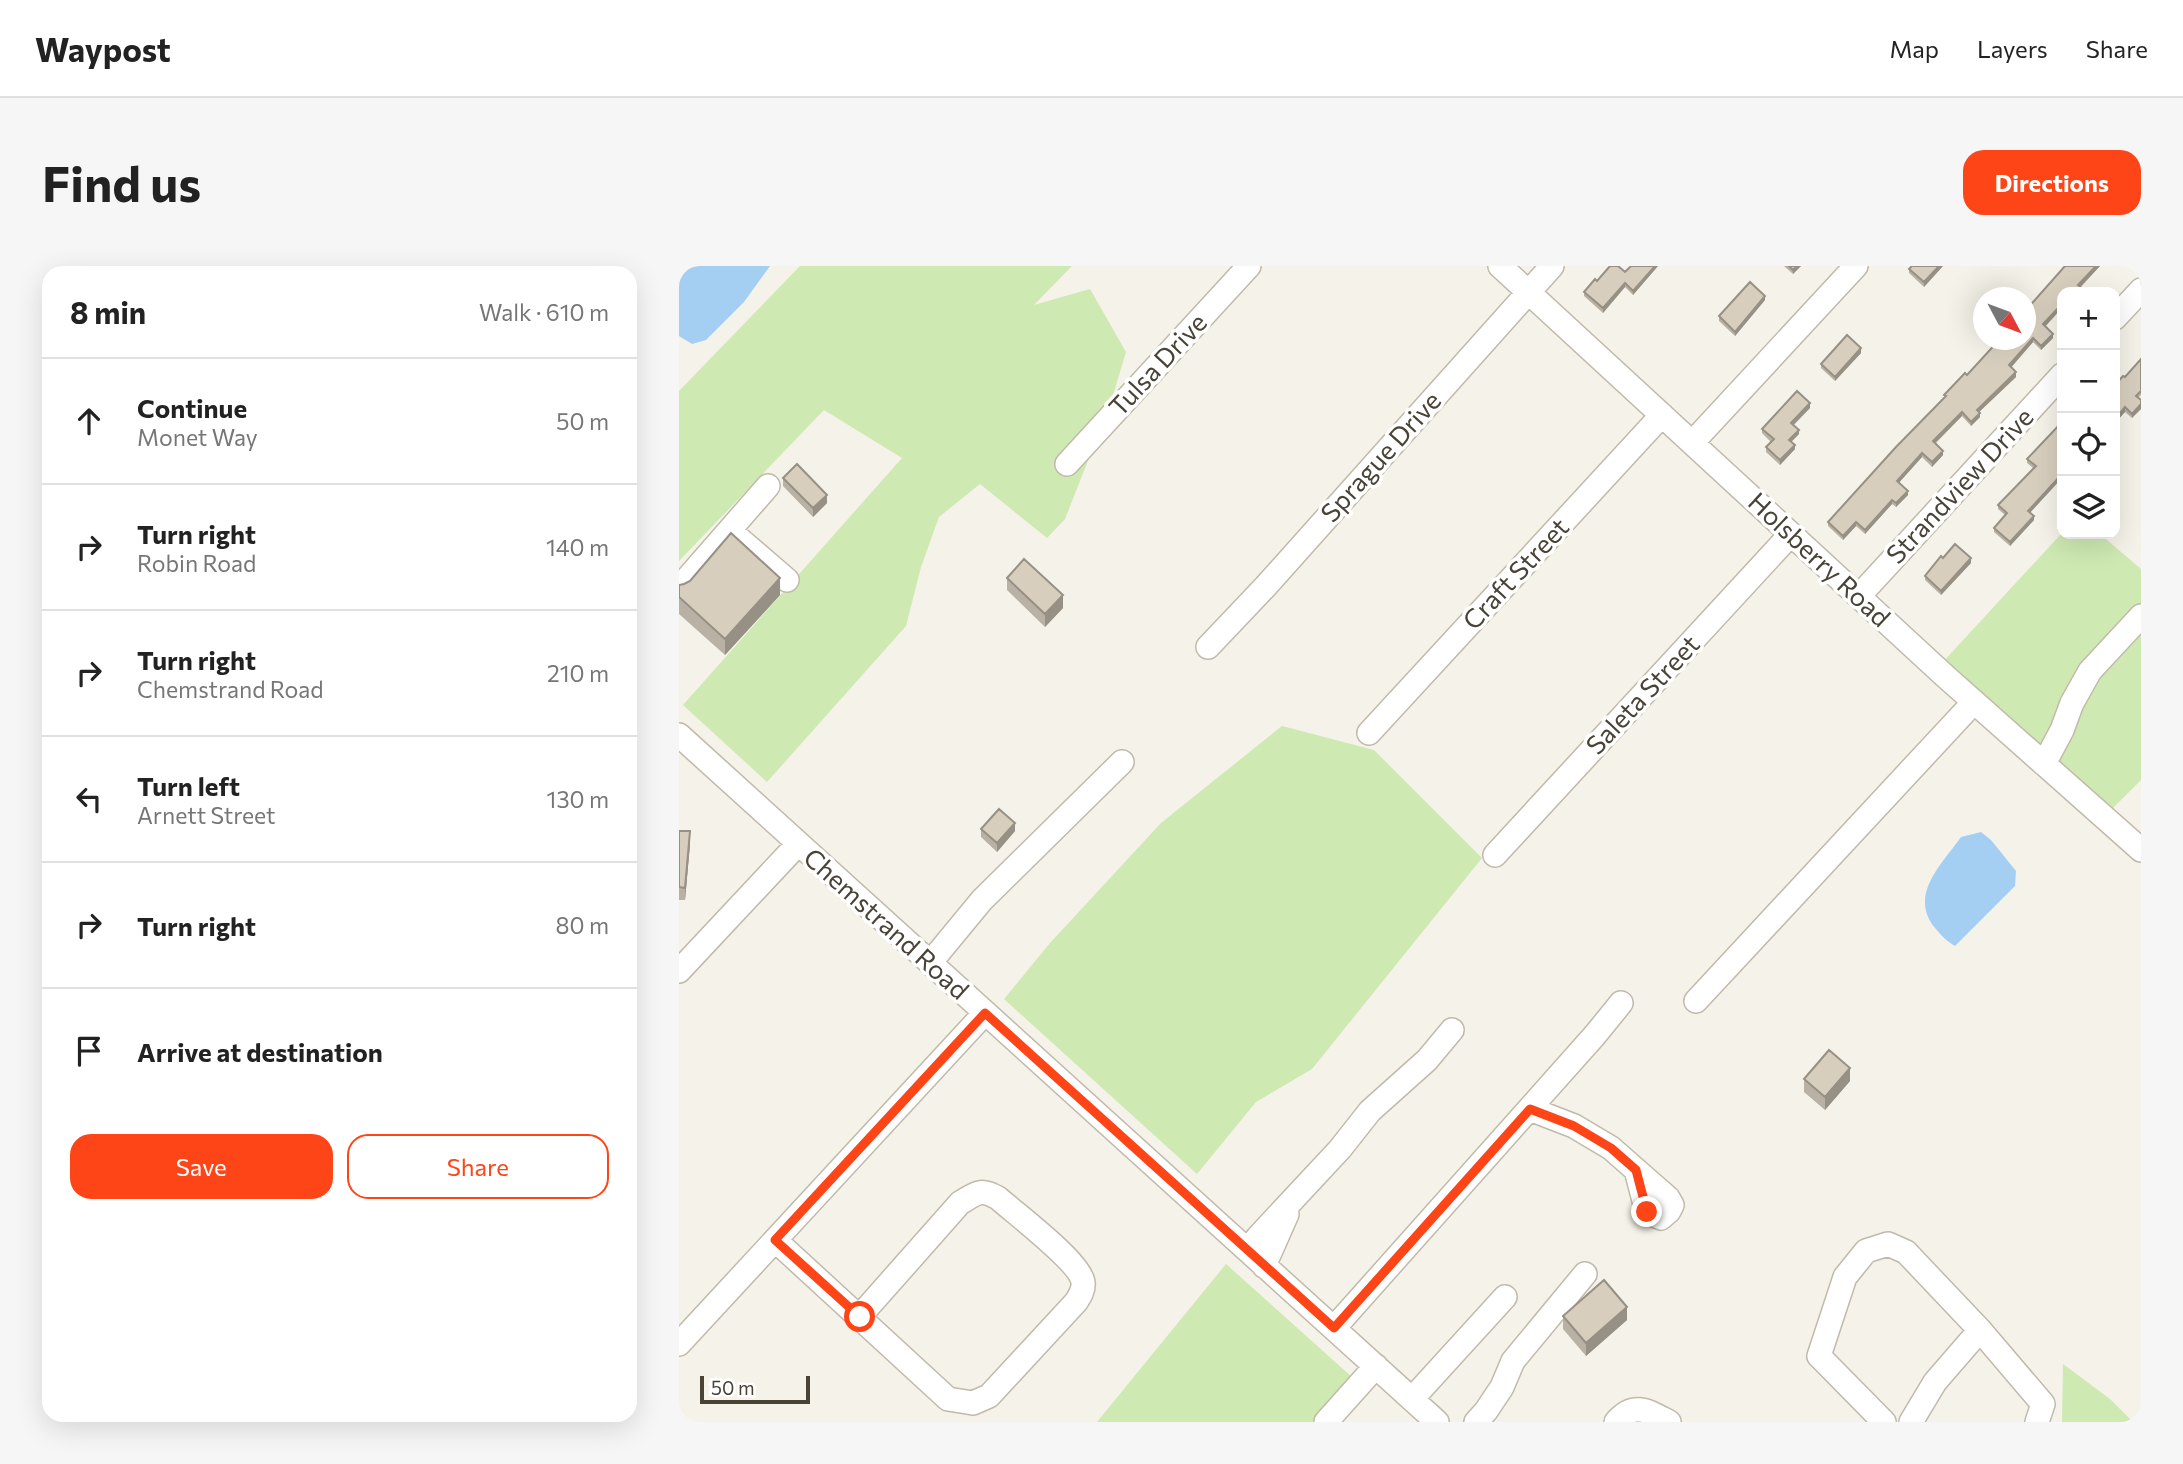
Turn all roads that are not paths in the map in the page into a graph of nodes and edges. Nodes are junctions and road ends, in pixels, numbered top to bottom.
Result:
1 (1249, 266) edge
2 (1500, 266) edge
3 (1552, 266) edge
4 (1856, 266) edge
5 (2141, 290) edge
6 (1529, 292) junction
7 (2120, 313) edge
8 (2057, 380) edge
9 (1662, 415) junction
10 (1692, 443) junction
11 (1067, 464) dead end
12 (768, 486) dead end
13 (730, 531) junction
14 (1791, 534) junction
15 (787, 580) dead end
16 (679, 588) edge
17 (1859, 596) junction
18 (2141, 616) edge
19 (1208, 647) dead end
20 (1975, 702) junction
21 (1369, 733) dead end
22 (679, 735) edge
23 (1122, 762) dead end
24 (2045, 764) junction
25 (798, 844) junction
26 (2141, 850) edge
27 (1495, 855) dead end
28 (930, 963) junction
29 (679, 971) edge
30 (1696, 1001) dead end
31 (1621, 1003) dead end
32 (985, 1013) junction
33 (1452, 1030) dead end
34 (1530, 1109) junction
35 (1636, 1170) dead end
36 (775, 1240) junction
37 (1259, 1260) junction
38 (1585, 1274) dead end
39 (1505, 1297) dead end
40 (860, 1317) junction
41 (1334, 1328) junction
42 (1980, 1330) junction
43 (679, 1344) edge
44 (1376, 1366) junction
45 (1412, 1399) junction
46 (1325, 1422) edge
47 (1437, 1422) edge
48 (1476, 1422) edge
49 (1616, 1422) edge
50 (1669, 1422) edge
51 (1884, 1422) edge
52 (1911, 1422) edge
53 (2037, 1422) edge

1 - 11 street, Tulsa Drive
2 - 6 street, Holsberry Road
3 - 6 street, Sprague Drive
4 - 10 street
5 - 7 street
6 - 9 street, Holsberry Road
6 - 19 street, Sprague Drive
8 - 17 street, Strandview Drive
9 - 10 street, Holsberry Road
9 - 21 street, Craft Street
10 - 14 street, Holsberry Road
12 - 13 street
13 - 15 street
13 - 16 street
14 - 17 street, Holsberry Road
14 - 27 street, Saleta Street
17 - 20 street, Holsberry Road
18 - 24 street
20 - 24 street, Holsberry Road
20 - 30 street
22 - 25 street, Chemstrand Road
23 - 28 street
24 - 26 street, Holsberry Road
25 - 28 street, Chemstrand Road
25 - 29 street
28 - 32 street, Chemstrand Road
31 - 34 street
32 - 36 street
32 - 37 street, Chemstrand Road
33 - 37 street
34 - 35 street
34 - 41 street
36 - 40 street
36 - 43 street
37 - 41 street, Chemstrand Road
38 - 48 street
39 - 45 street
40 - 40 street
41 - 44 street, Chemstrand Road
42 - 51 street
42 - 52 street
42 - 53 street
44 - 45 street, Chemstrand Road
44 - 46 street
45 - 47 street, Chemstrand Road
49 - 50 street

